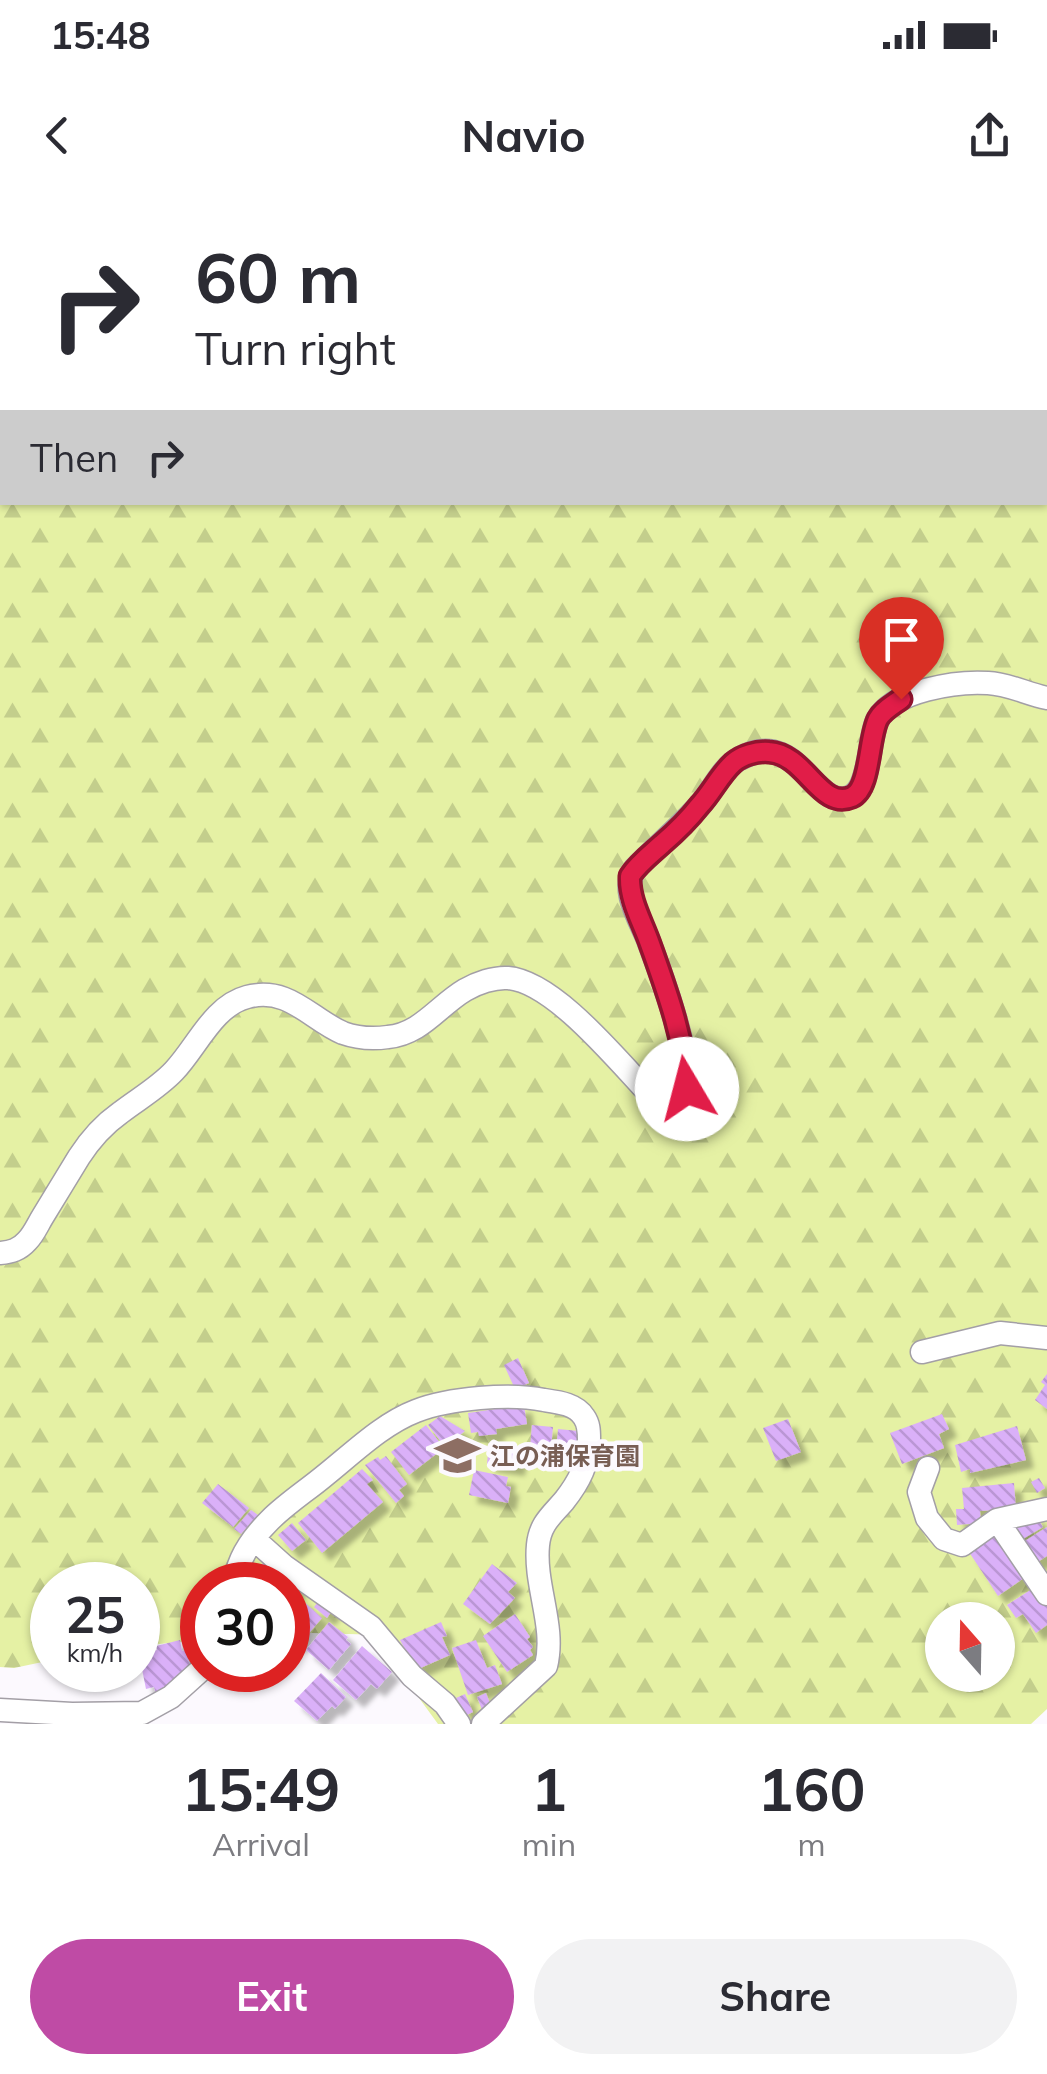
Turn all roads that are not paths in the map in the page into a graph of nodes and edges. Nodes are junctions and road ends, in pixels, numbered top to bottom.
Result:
1 (1047, 698) edge
2 (0, 1252) edge
3 (1047, 1338) edge
4 (922, 1352) dead end
5 (928, 1468) dead end
6 (1047, 1509) edge
7 (997, 1520) junction
8 (254, 1539) junction
9 (240, 1562) edge
10 (1047, 1594) edge
11 (180, 1688) edge
12 (170, 1697) junction
13 (0, 1710) edge
14 (166, 1724) edge
15 (459, 1724) edge
16 (483, 1724) edge

1 - 2 street
3 - 4 street
5 - 7 street
6 - 7 street
7 - 10 street
8 - 9 street
8 - 15 street
8 - 16 street
11 - 12 street
12 - 13 street
12 - 14 street

